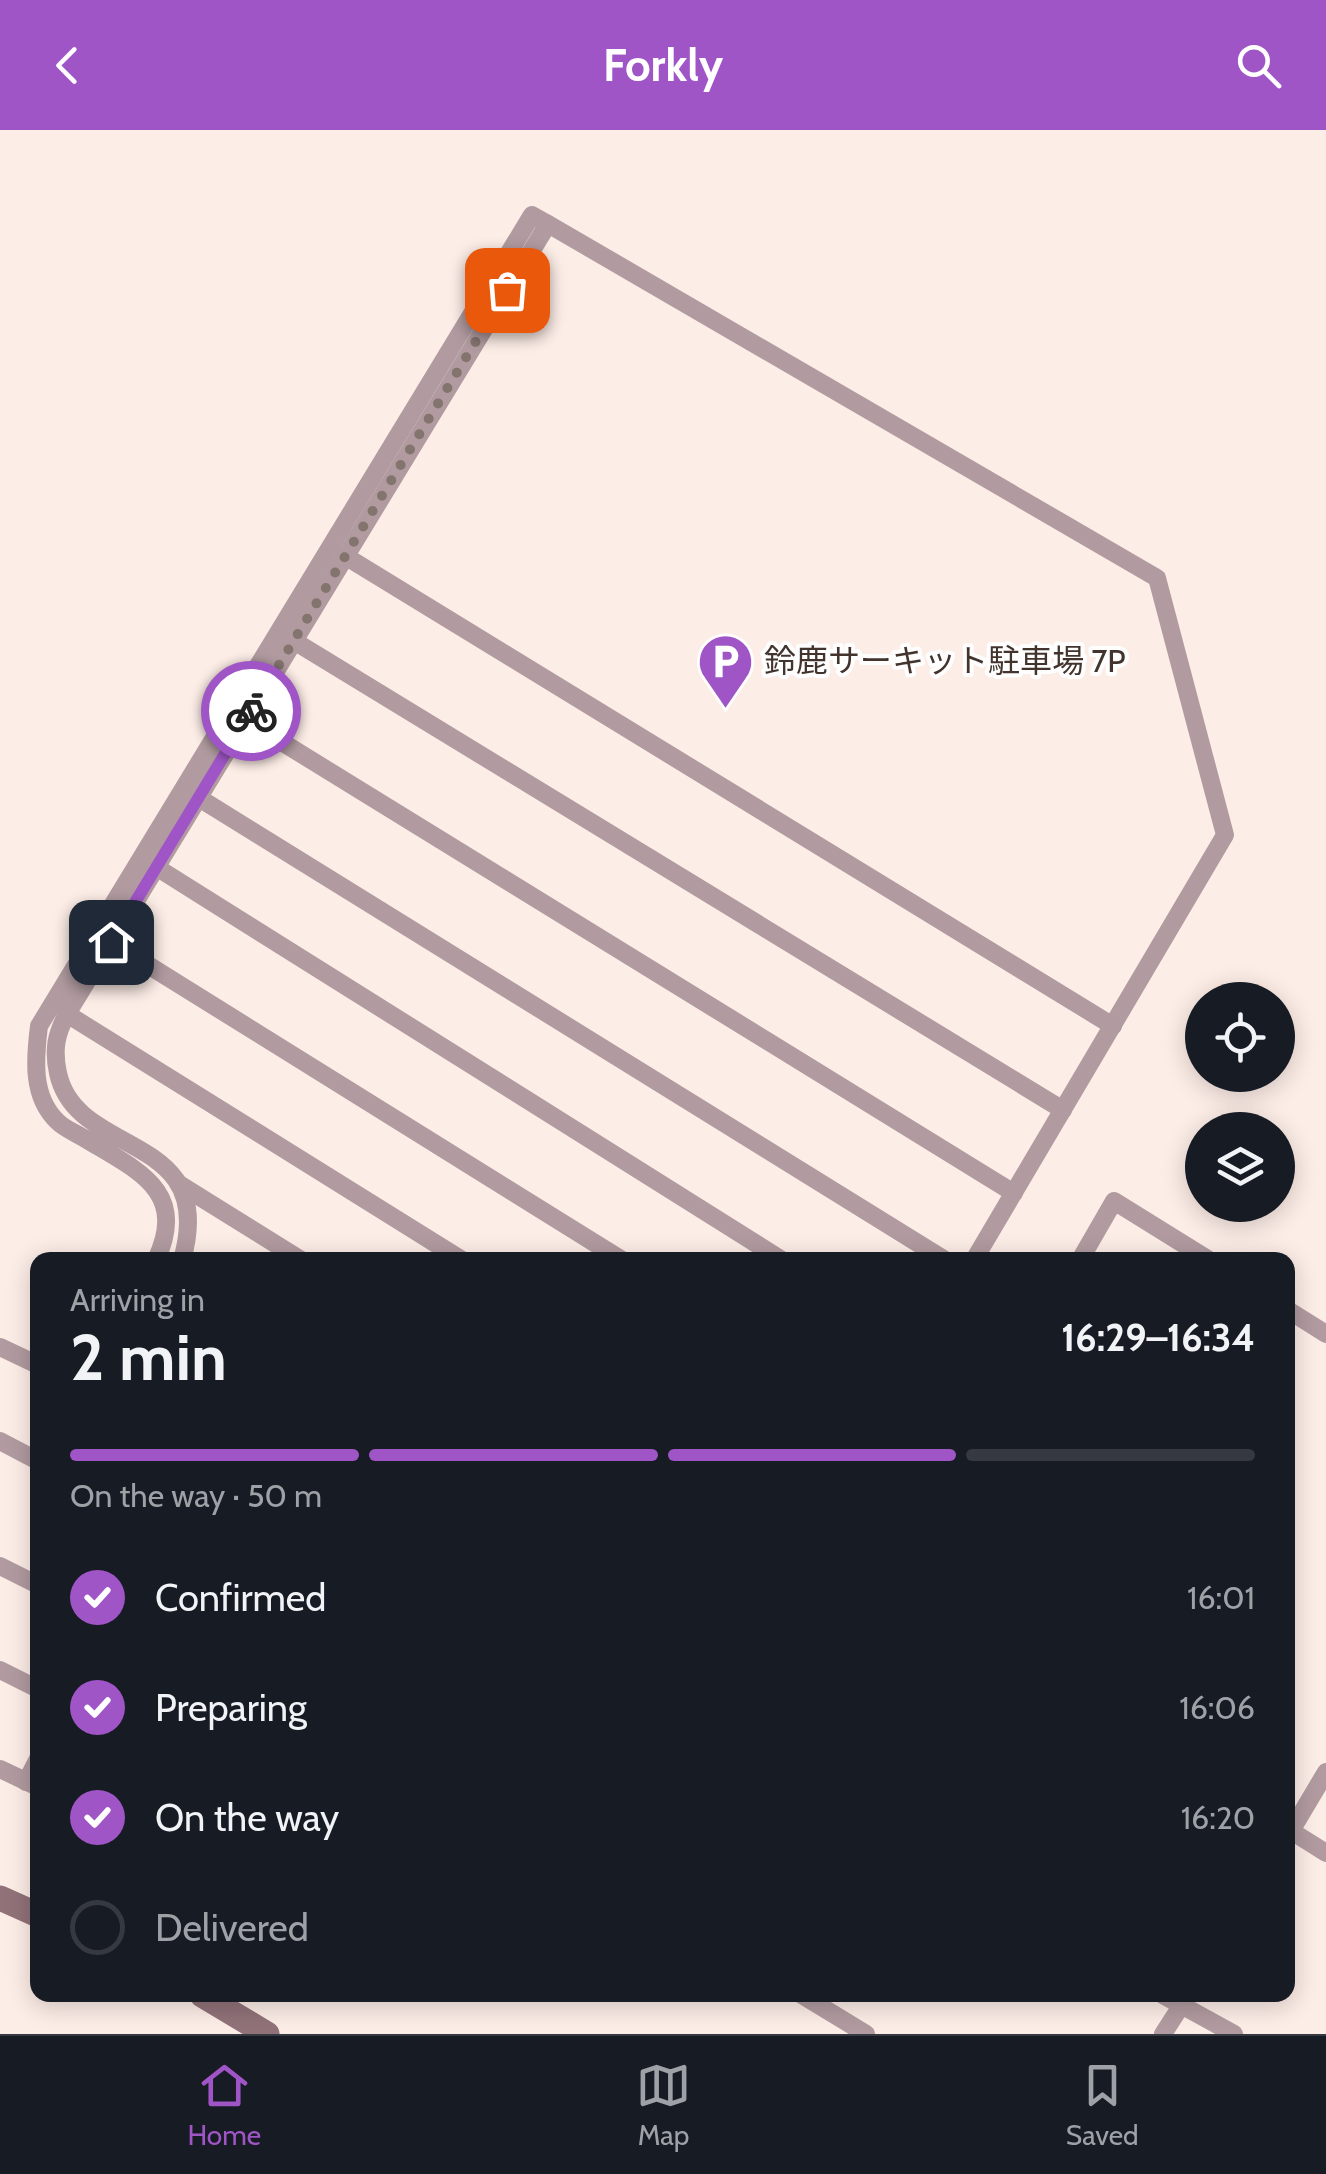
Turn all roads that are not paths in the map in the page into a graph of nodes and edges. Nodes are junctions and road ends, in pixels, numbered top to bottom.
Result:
1 (548, 224) junction
2 (346, 556) junction
3 (294, 640) junction
4 (246, 720) junction
5 (199, 798) junction
6 (156, 867) junction
7 (111, 942) junction
8 (67, 1014) junction
9 (1112, 1026) junction
10 (1062, 1110) junction
11 (179, 1184) junction
12 (1014, 1193) junction
13 (160, 1252) edge
14 (183, 1252) edge
15 (288, 1252) edge
16 (449, 1252) edge
17 (609, 1252) edge
18 (769, 1252) edge
19 (933, 1252) edge
20 (979, 1252) edge
21 (1085, 1252) edge
22 (1196, 1252) edge
23 (1295, 1314) edge
24 (1326, 1334) edge
25 (0, 1347) edge
26 (30, 1360) edge
27 (0, 1441) edge
28 (30, 1458) edge
29 (0, 1566) edge
30 (30, 1581) edge
31 (0, 1670) edge
32 (30, 1685) edge
33 (0, 1768) edge
34 (1326, 1772) edge
35 (30, 1783) edge
36 (1295, 1821) edge
37 (1295, 1836) edge
38 (1326, 1853) edge
39 (0, 1898) edge
40 (30, 1911) edge
41 (222, 2002) edge
42 (813, 2002) edge
43 (1184, 2002) edge
44 (1188, 2002) edge
45 (267, 2034) edge
46 (866, 2034) edge
47 (1163, 2034) edge
48 (1234, 2034) edge

1 - 2 lane
1 - 9 lane
1 - 13 lane
2 - 3 lane
2 - 9 lane
3 - 4 lane
3 - 10 lane
4 - 5 lane
4 - 12 lane
5 - 6 lane
5 - 19 lane
6 - 7 lane
6 - 18 lane
7 - 8 lane
7 - 17 lane
8 - 11 lane
8 - 16 lane
9 - 10 lane
10 - 12 lane
11 - 14 lane
11 - 15 lane
12 - 20 lane
21 - 22 lane
23 - 24 lane
25 - 26 lane
27 - 28 lane
29 - 30 lane
31 - 32 lane
33 - 35 lane
34 - 36 lane
37 - 38 lane
39 - 40 street
41 - 45 street
42 - 46 lane
43 - 47 lane
44 - 48 lane

